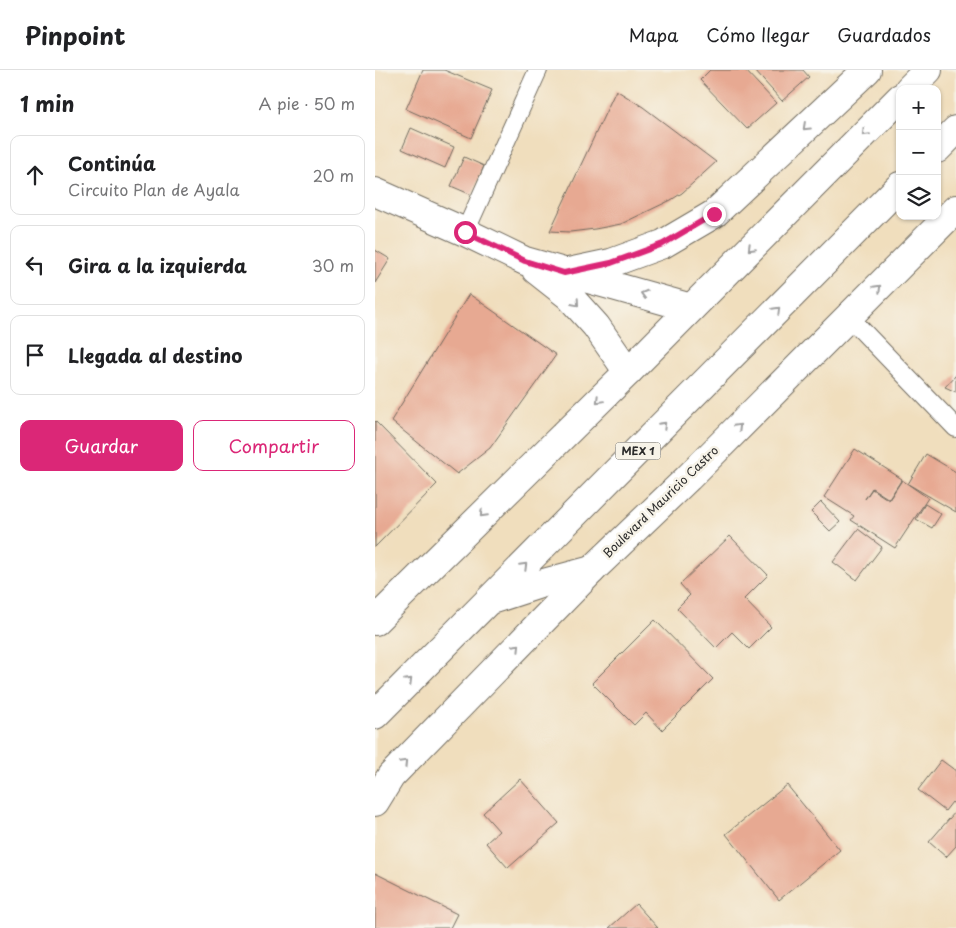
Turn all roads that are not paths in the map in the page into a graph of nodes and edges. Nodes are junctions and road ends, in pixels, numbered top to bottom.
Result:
1 (538, 70) edge
2 (867, 70) edge
3 (913, 81) edge
4 (956, 130) edge
5 (941, 145) edge
6 (896, 190) edge
7 (375, 192) edge
8 (956, 209) edge
9 (465, 232) junction
10 (525, 261) junction
11 (564, 273) junction
12 (691, 308) junction
13 (849, 317) junction
14 (628, 372) junction
15 (956, 428) edge
16 (592, 570) junction
17 (490, 600) junction
18 (375, 621) edge
19 (375, 715) edge
20 (375, 802) edge

1 - 9 lane
2 -> 11 street
3 -> 12 street
4 - 5 street
17 -> 6 street, MEX 1
7 - 9 street
13 -> 8 street, Boulevard Mauricio Castro
9 - 10 street
10 - 11 street
10 -> 14 street
12 -> 11 street
12 - 14 street
13 - 15 lane
16 -> 13 street, Boulevard Mauricio Castro
14 -> 18 street
16 - 17 street
20 -> 16 street, Boulevard Mauricio Castro
19 -> 17 street, MEX 1

